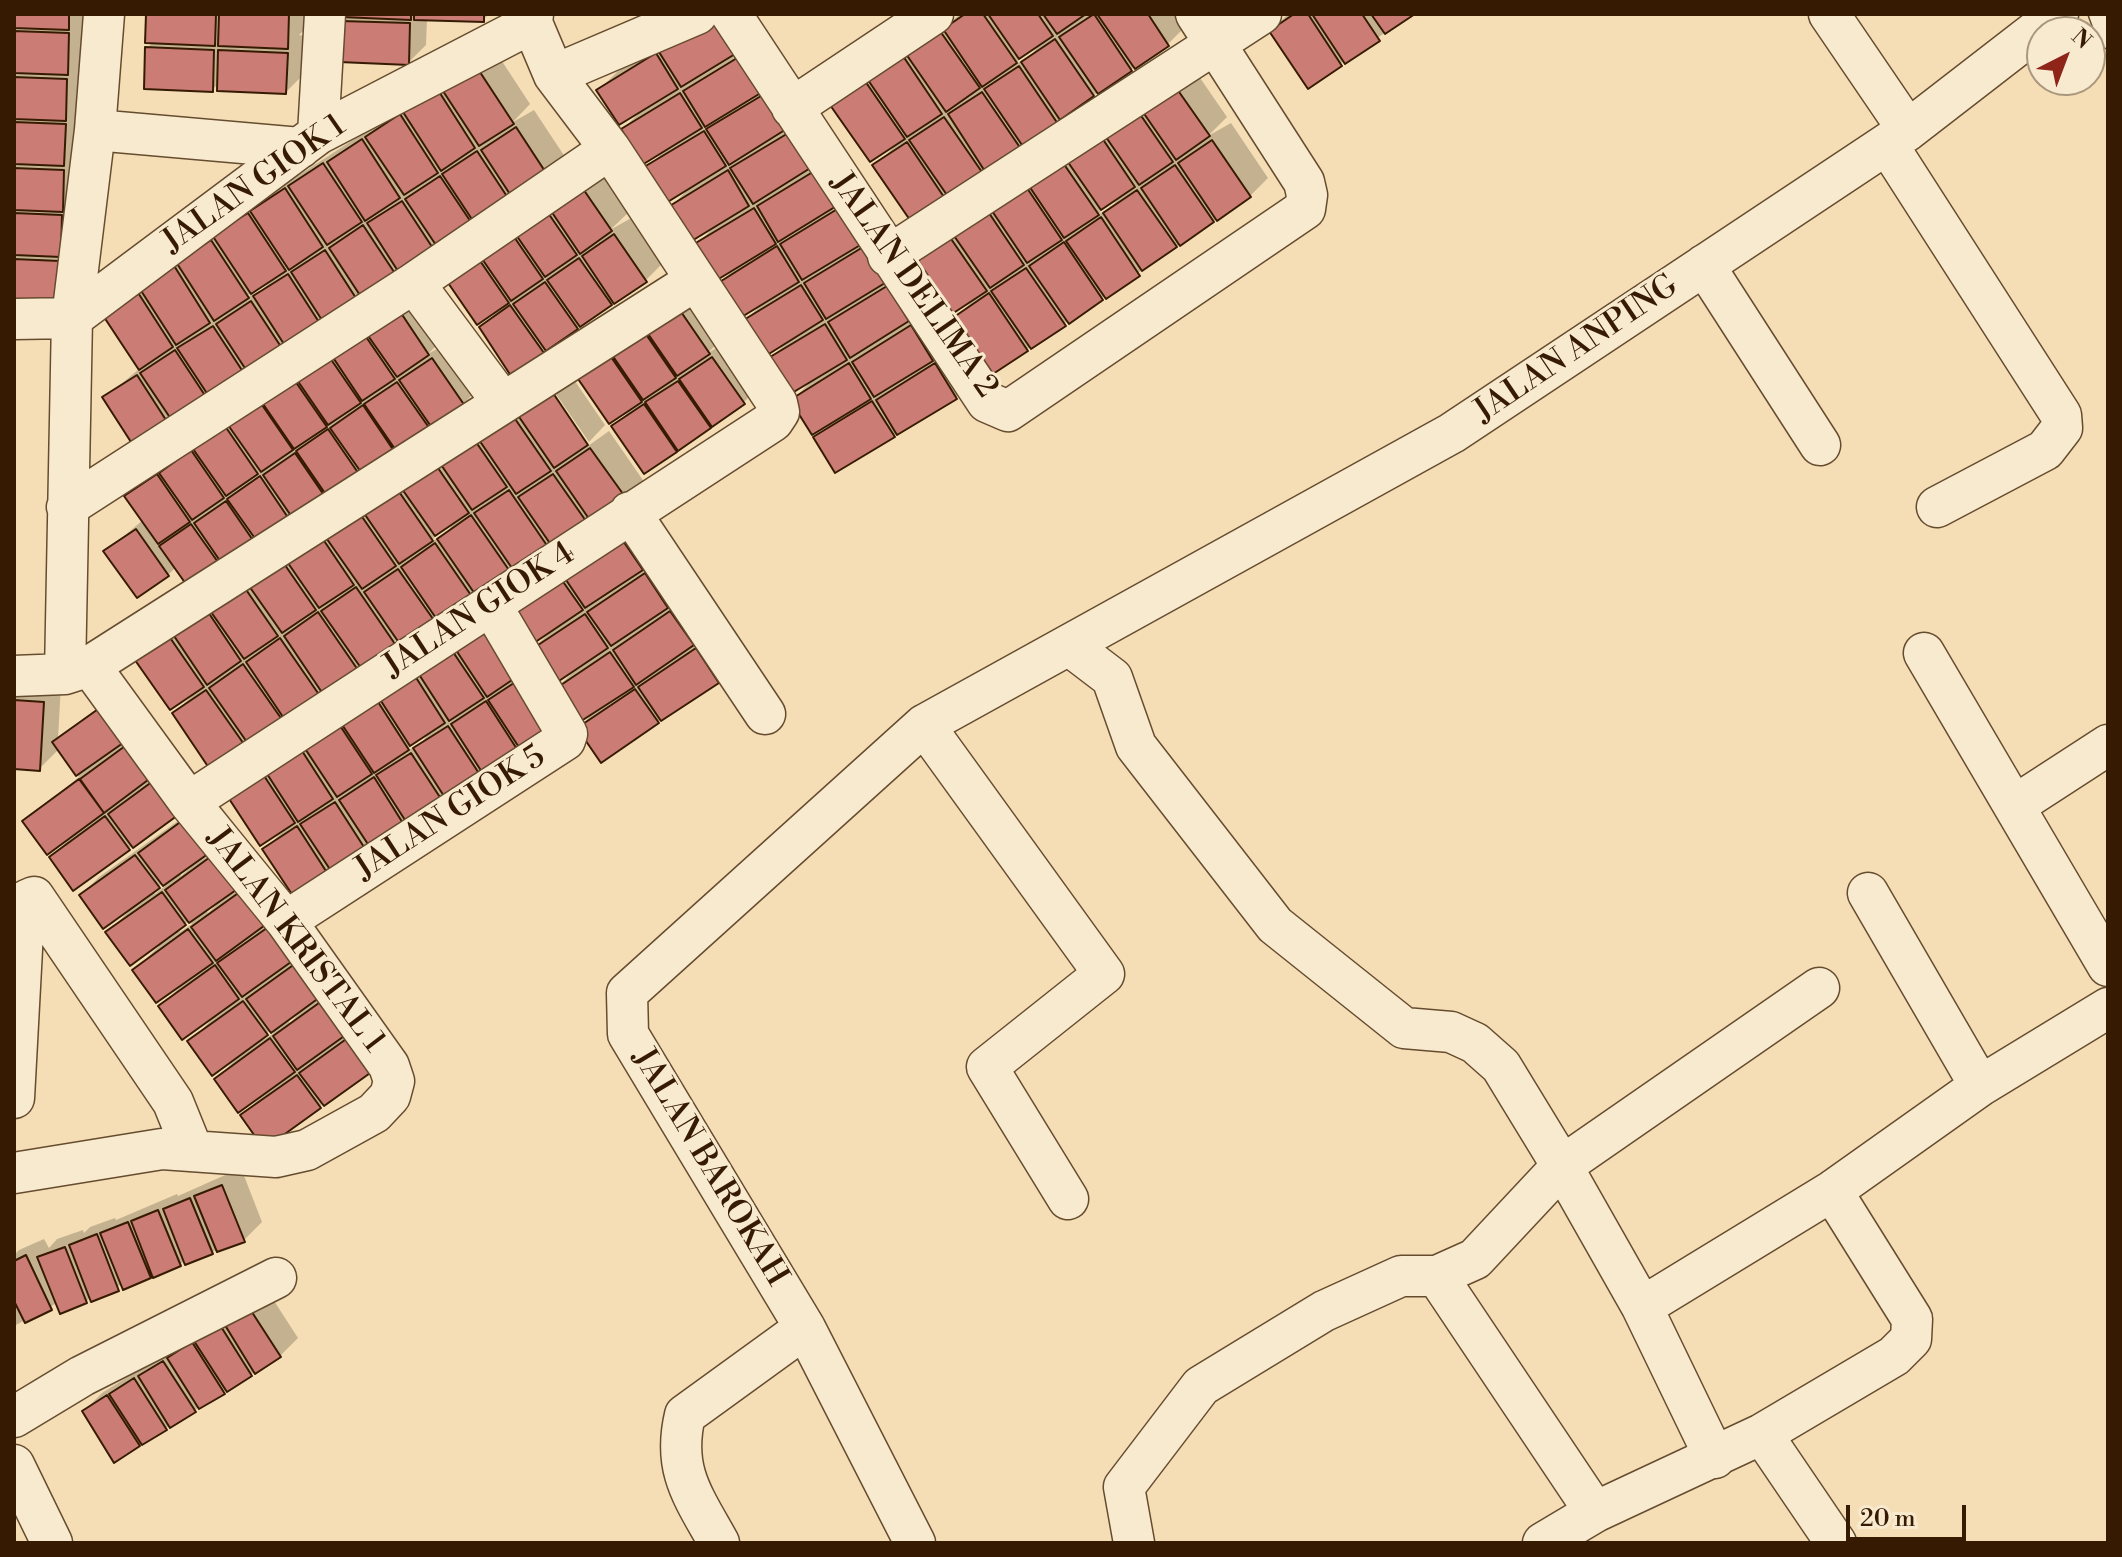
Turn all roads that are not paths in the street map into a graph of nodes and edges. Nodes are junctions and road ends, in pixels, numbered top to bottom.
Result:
1 (104, 14) edge
2 (325, 14) edge
3 (697, 14) edge
4 (731, 14) edge
5 (933, 14) edge
6 (1261, 14) edge
7 (1829, 14) edge
8 (2058, 14) edge
9 (2099, 14) edge
10 (532, 18) edge
11 (1205, 28) edge
12 (2108, 38) edge
13 (554, 75) junction
14 (792, 108) junction
15 (95, 130) junction
16 (1897, 137) junction
17 (309, 141) junction
18 (610, 149) junction
19 (888, 256) junction
20 (1704, 265) junction
21 (696, 280) junction
22 (414, 283) junction
23 (72, 318) junction
24 (14, 319) edge
25 (503, 403) junction
26 (1820, 445) dead end
27 (67, 507) junction
28 (1937, 507) dead end
29 (630, 512) junction
30 (491, 605) junction
31 (1070, 646) junction
32 (1924, 653) dead end
33 (78, 670) junction
34 (14, 676) edge
35 (765, 714) dead end
36 (924, 725) junction
37 (2108, 745) edge
38 (189, 802) junction
39 (2014, 806) junction
40 (1868, 893) dead end
41 (286, 921) junction
42 (2108, 966) edge
43 (1819, 988) dead end
44 (2108, 1008) edge
45 (1980, 1086) junction
46 (14, 1098) edge
47 (192, 1149) junction
48 (1562, 1166) junction
49 (14, 1173) edge
50 (1832, 1191) junction
51 (1068, 1199) dead end
52 (1437, 1276) junction
53 (276, 1278) dead end
54 (1642, 1307) junction
55 (805, 1328) junction
56 (14, 1417) edge
57 (1762, 1434) junction
58 (1715, 1458) junction
59 (14, 1465) edge
60 (1595, 1512) junction
61 (43, 1538) edge
62 (719, 1543) edge
63 (915, 1543) edge
64 (1134, 1543) edge
65 (1543, 1543) edge
66 (1836, 1543) edge

1 - 15 street
2 - 17 street
3 - 13 street
4 - 14 street, JALAN DELIMA 2
5 - 14 street
6 - 11 street
7 - 16 street
8 - 16 street, JALAN ANPING
9 - 12 lane
10 - 13 street
10 - 17 street, JALAN GIOK 1
11 - 19 street
11 - 19 street, JALAN DELIMA 2
13 - 18 street
14 - 19 street, JALAN DELIMA 2
15 - 17 street
15 - 23 street
16 - 20 street, JALAN ANPING
16 - 28 street
17 - 23 street, JALAN GIOK 1
18 - 21 street
18 - 22 street
20 - 26 street
20 - 31 street, JALAN ANPING
21 - 25 street
21 - 29 street, JALAN GIOK 4
22 - 25 street
22 - 27 street
23 - 24 street
23 - 27 street
25 - 33 street
27 - 33 street
29 - 30 street, JALAN GIOK 4
29 - 35 street
30 - 38 street, JALAN GIOK 4
30 - 41 street, JALAN GIOK 5
31 - 36 street, JALAN BAROKAH
31 - 48 street
32 - 39 street
33 - 34 street
33 - 38 street, JALAN KRISTAL 1
36 - 51 street
36 - 55 street, JALAN BAROKAH
37 - 39 street
38 - 41 street, JALAN KRISTAL 1
39 - 42 street
40 - 45 street
41 - 47 street, JALAN KRISTAL 1
43 - 48 street
44 - 45 street
45 - 50 street
46 - 47 street
47 - 49 street, JALAN KRISTAL 1
48 - 52 street
48 - 54 street
50 - 54 street
50 - 57 street
52 - 60 street
52 - 64 street
53 - 56 street
54 - 58 street
55 - 62 street
55 - 63 street, JALAN BAROKAH
57 - 58 street
57 - 66 street
58 - 60 street
59 - 61 street
60 - 65 street

